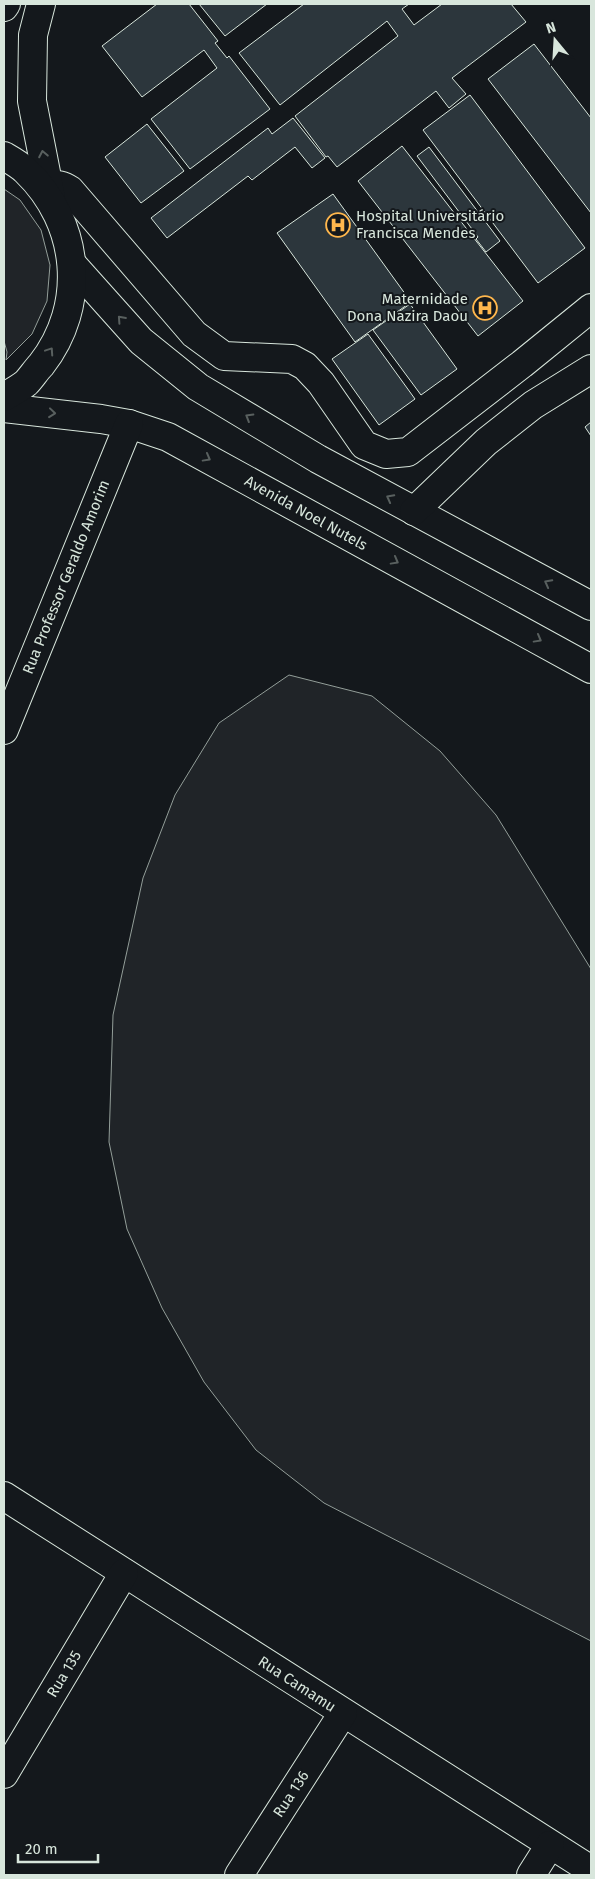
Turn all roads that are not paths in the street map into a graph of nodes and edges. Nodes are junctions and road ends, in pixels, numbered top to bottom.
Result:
1 (6, 4) edge
2 (41, 4) edge
3 (4, 7) edge
4 (4, 156) edge
5 (50, 194) junction
6 (73, 265) junction
7 (591, 308) edge
8 (591, 369) edge
9 (4, 397) edge
10 (4, 408) edge
11 (129, 424) junction
12 (414, 511) junction
13 (591, 606) edge
14 (591, 669) edge
15 (4, 730) edge
16 (4, 1496) edge
17 (124, 1573) junction
18 (343, 1713) junction
19 (4, 1774) edge
20 (550, 1845) junction
21 (591, 1870) edge
22 (239, 1875) edge
23 (531, 1875) edge

1 - 3 street
5 -> 2 street
4 - 5 street
5 - 6 street
5 - 7 street
9 -> 6 street
12 -> 6 street
8 - 12 street
10 -> 11 street, Avenida Noel Nutels
11 -> 14 street, Avenida Noel Nutels
11 - 15 street, Rua Professor Geraldo Amorim
13 -> 12 street
16 - 17 street, Rua Camamu
17 - 18 street, Rua Camamu
17 - 19 street, Rua 135
18 - 20 street, Rua Camamu
18 - 22 street, Rua 136
20 - 21 street, Rua Camamu
20 - 23 street

